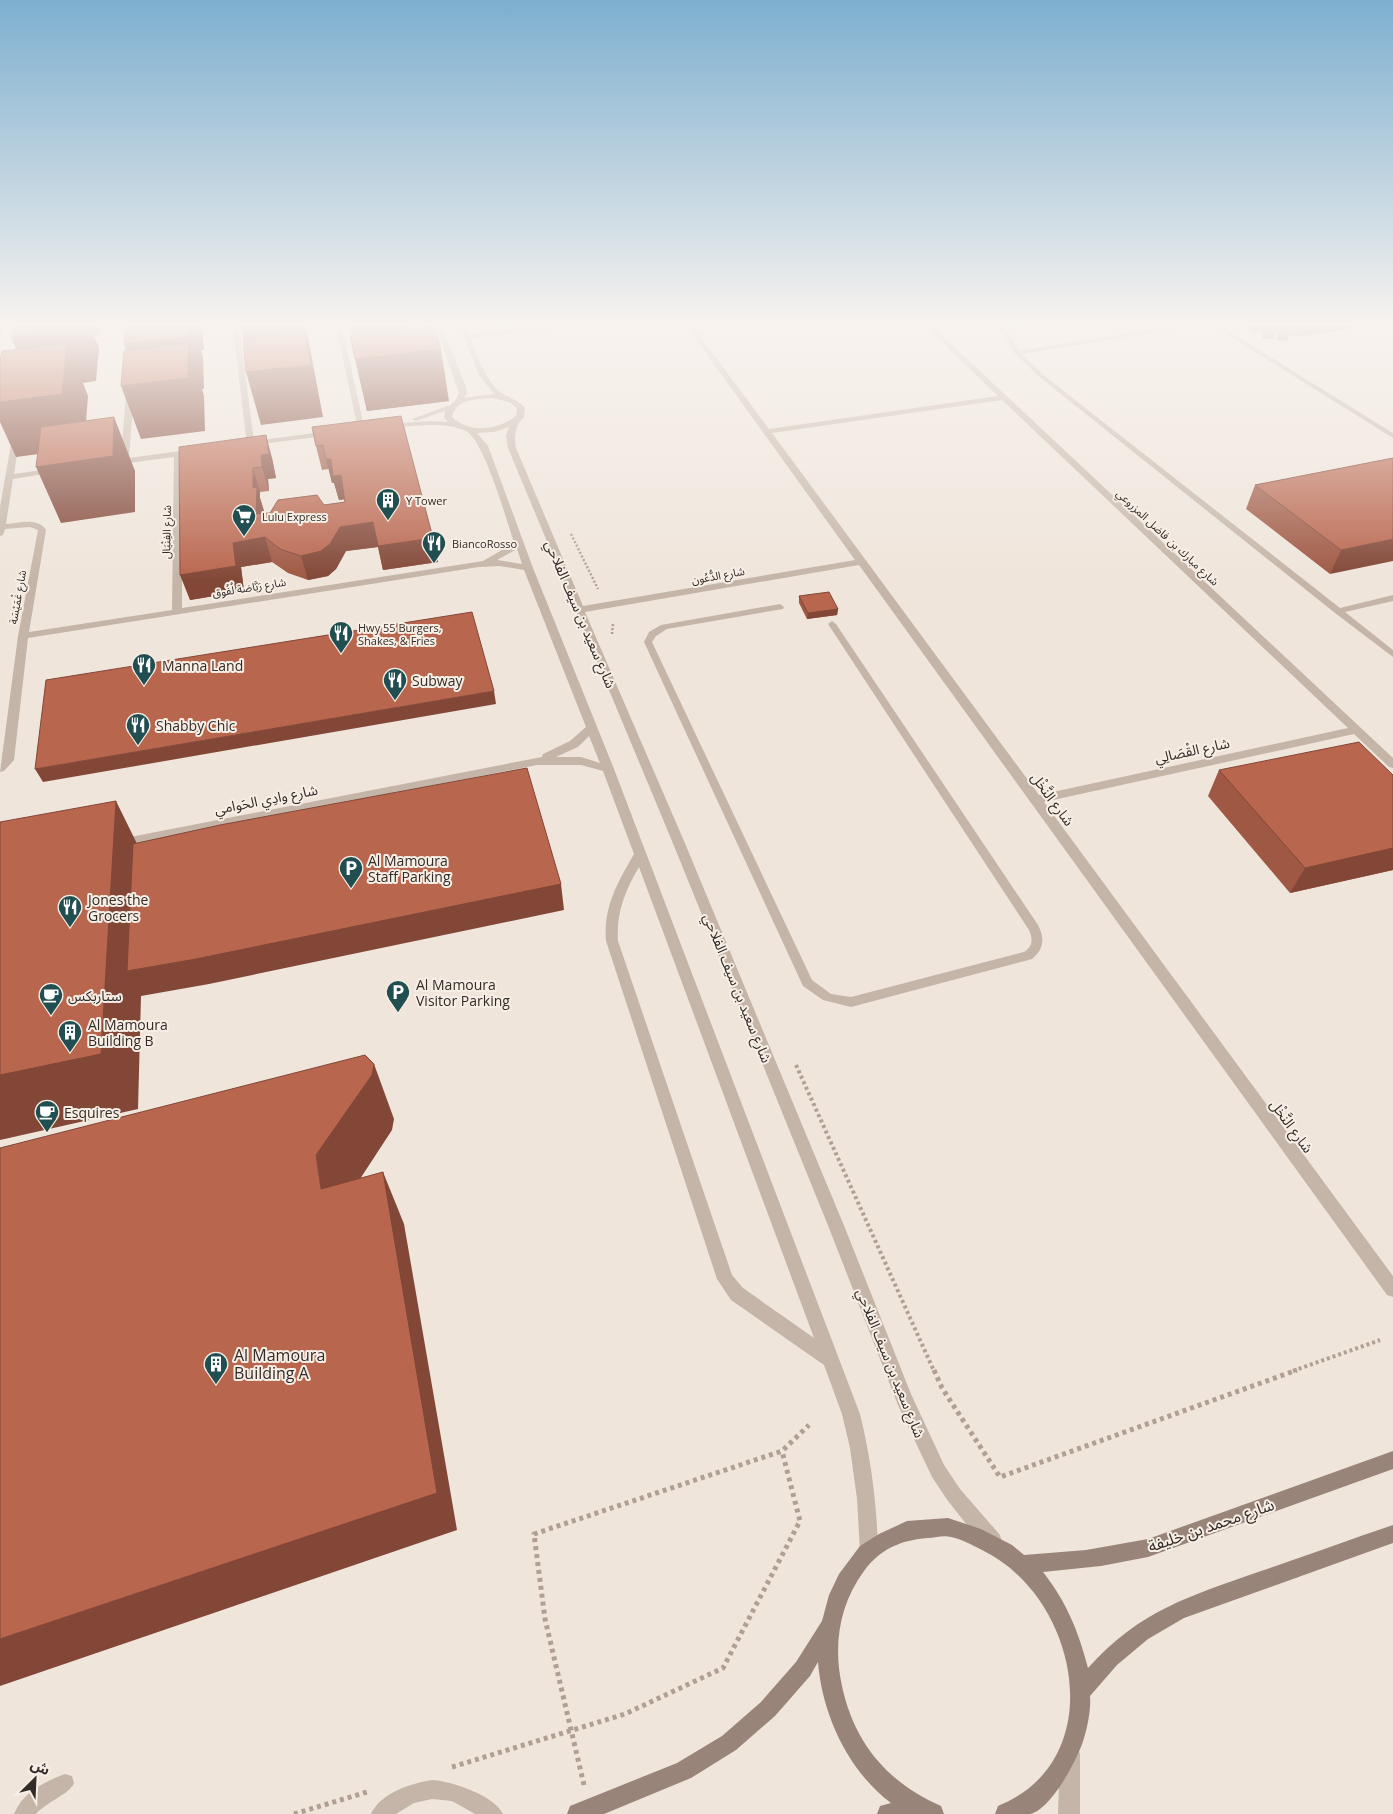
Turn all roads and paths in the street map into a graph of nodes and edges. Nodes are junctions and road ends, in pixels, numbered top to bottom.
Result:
1 (128, 412) edge
2 (242, 412) edge
3 (358, 412) edge
4 (436, 412) edge
5 (448, 412) edge
6 (521, 412) edge
7 (751, 412) edge
8 (908, 412) edge
9 (1018, 412) edge
10 (1086, 412) edge
11 (1354, 412) edge
12 (515, 422) junction
13 (390, 425) junction
14 (455, 425) junction
15 (380, 426) edge
16 (371, 428) edge
17 (362, 429) junction
18 (17, 430) edge
19 (352, 430) edge
20 (470, 430) junction
21 (343, 432) edge
22 (766, 432) junction
23 (1393, 436) edge
24 (205, 450) edge
25 (178, 454) junction
26 (125, 461) junction
27 (106, 464) edge
28 (67, 469) edge
29 (9, 477) junction
30 (3, 495) edge
31 (1, 530) edge
32 (569, 530) dead end
33 (520, 543) junction
34 (861, 562) junction
35 (479, 564) junction
36 (528, 568) junction
37 (599, 590) dead end
38 (1393, 598) edge
39 (780, 606) dead end
40 (579, 610) junction
41 (177, 611) junction
42 (1338, 611) junction
43 (832, 624) dead end
44 (23, 636) junction
45 (1393, 654) edge
46 (591, 728) junction
47 (1356, 730) junction
48 (538, 761) junction
49 (1393, 764) edge
50 (0, 768) edge
51 (608, 769) junction
52 (1035, 800) junction
53 (106, 846) edge
54 (639, 855) junction
55 (796, 1064) dead end
56 (1393, 1289) edge
57 (1380, 1340) dead end
58 (831, 1360) junction
59 (809, 1425) dead end
60 (782, 1452) junction
61 (1393, 1460) edge
62 (1393, 1534) edge
63 (992, 1542) junction
64 (869, 1551) junction
65 (1023, 1564) junction
66 (829, 1626) junction
67 (1081, 1691) junction
68 (572, 1731) junction
69 (1070, 1754) junction
70 (442, 1770) dead end
71 (65, 1783) dead end
72 (377, 1789) dead end
73 (925, 1810) edge
74 (584, 1812) edge
75 (24, 1814) edge
76 (294, 1814) edge
77 (381, 1814) edge
78 (493, 1814) edge
79 (888, 1814) edge
80 (1006, 1814) edge
81 (1069, 1814) edge

1 - 26 street
2 - 21 street
3 - 17 street
4 - 13 street
5 - 14 street
6 - 12 street, شارع سعيد بن سيف الفلاحي
7 - 22 street, شارع النَّخْل
8 - 22 street
9 - 47 street, شارع مبارك بن فاضل المزروعي
10 - 42 lane
11 - 23 lane
12 - 20 street
12 - 40 street, شارع سعيد بن سيف الفلاحي
13 - 14 street
13 - 15 street
14 - 20 street
16 - 17 street
17 - 19 street
18 - 29 street
20 - 33 street
22 - 34 street, شارع النَّخْل
24 - 25 street
25 - 26 street
25 - 41 street, شارع الفِنْيَال
26 - 27 street
28 - 29 street
29 - 30 street
30 - 31 street
31 - 44 street, شارع غْمَيْسَة
32 - 37 path
33 - 35 street, شارع رَبَّاضة لُفُوق
33 - 36 street
34 - 40 street, شارع الدُّعُون
34 - 52 street, شارع النَّخْل
35 - 36 street, شارع رَبَّاضة لُفُوق
35 - 41 street, شارع رَبَّاضة لُفُوق
36 - 46 street
38 - 42 lane
39 - 43 lane
40 - 63 street, شارع سعيد بن سيف الفلاحي
41 - 44 street, شارع رَبَّاضة لُفُوق
42 - 45 lane
44 - 50 street, شارع غْمَيْسَة
46 - 48 street, شارع وادِي الحَوامي
46 - 51 street
47 - 49 street, شارع مبارك بن فاضل المزروعي
47 - 52 street, شارع القْصَالِي
48 - 51 street, شارع وادِي الحَوامي
48 - 53 street, شارع وادِي الحَوامي
51 - 54 street
52 - 56 street, شارع النَّخْل
54 - 58 street
54 - 58 street
55 - 57 path
58 - 64 street
59 - 60 path
60 - 68 path
60 - 68 path
61 - 65 main road, شارع محمد بن خليفة
62 - 67 main road
63 - 64 main road
63 - 65 main road
64 - 66 main road
65 - 67 main road
66 - 73 main road
66 - 74 main road
67 - 69 main road
68 - 70 path
68 - 74 path
69 - 80 main road
69 - 81 street
71 - 75 lane
72 - 76 path
73 - 79 main road
77 - 78 lane

